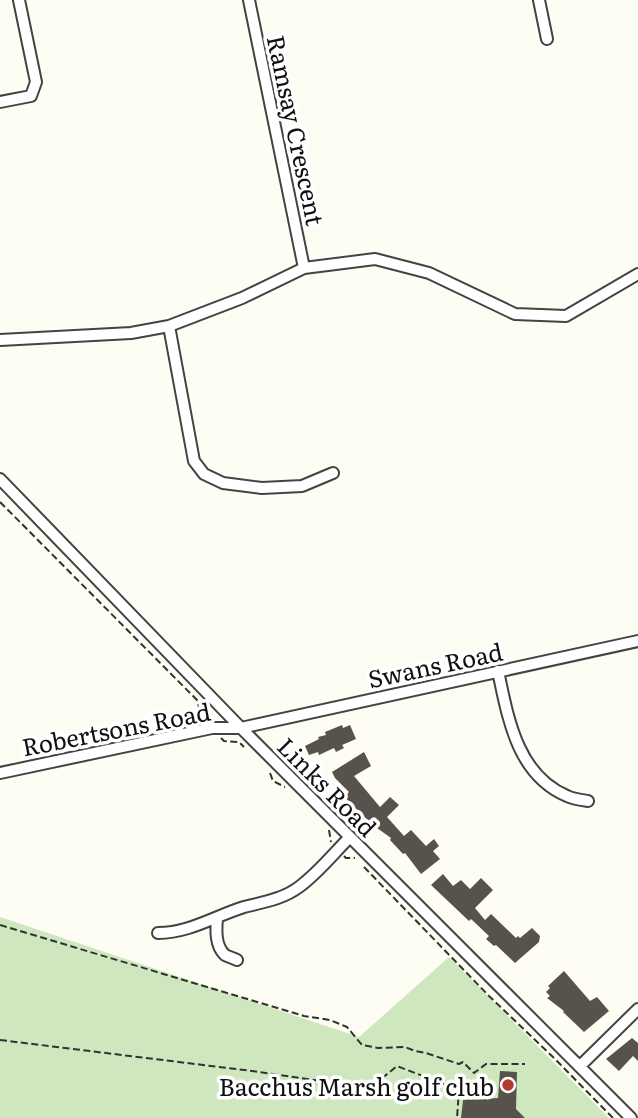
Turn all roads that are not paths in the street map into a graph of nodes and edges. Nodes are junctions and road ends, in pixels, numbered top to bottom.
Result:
1 (19, 0) edge
2 (249, 0) edge
3 (539, 0) edge
4 (547, 39) dead end
5 (0, 102) edge
6 (304, 268) junction
7 (638, 274) edge
8 (169, 326) junction
9 (0, 340) edge
10 (333, 472) dead end
11 (0, 479) edge
12 (638, 641) edge
13 (498, 671) junction
14 (241, 728) junction
15 (0, 773) edge
16 (588, 802) dead end
17 (349, 838) junction
18 (217, 918) junction
19 (158, 933) dead end
20 (237, 960) dead end
21 (638, 1009) edge
22 (580, 1066) junction
23 (631, 1118) edge

1 - 5 street
2 - 6 street, Ramsay Crescent
3 - 4 street
6 - 7 street
6 - 8 street
8 - 9 street
8 - 10 street
11 - 14 street, Links Road
12 - 13 street, Swans Road
13 - 14 street, Swans Road
13 - 16 street
14 - 15 street, Robertsons Road
14 - 17 street, Links Road
17 - 18 street
17 - 22 street, Links Road
18 - 19 street
18 - 20 street
21 - 22 street
22 - 23 street, Links Road

